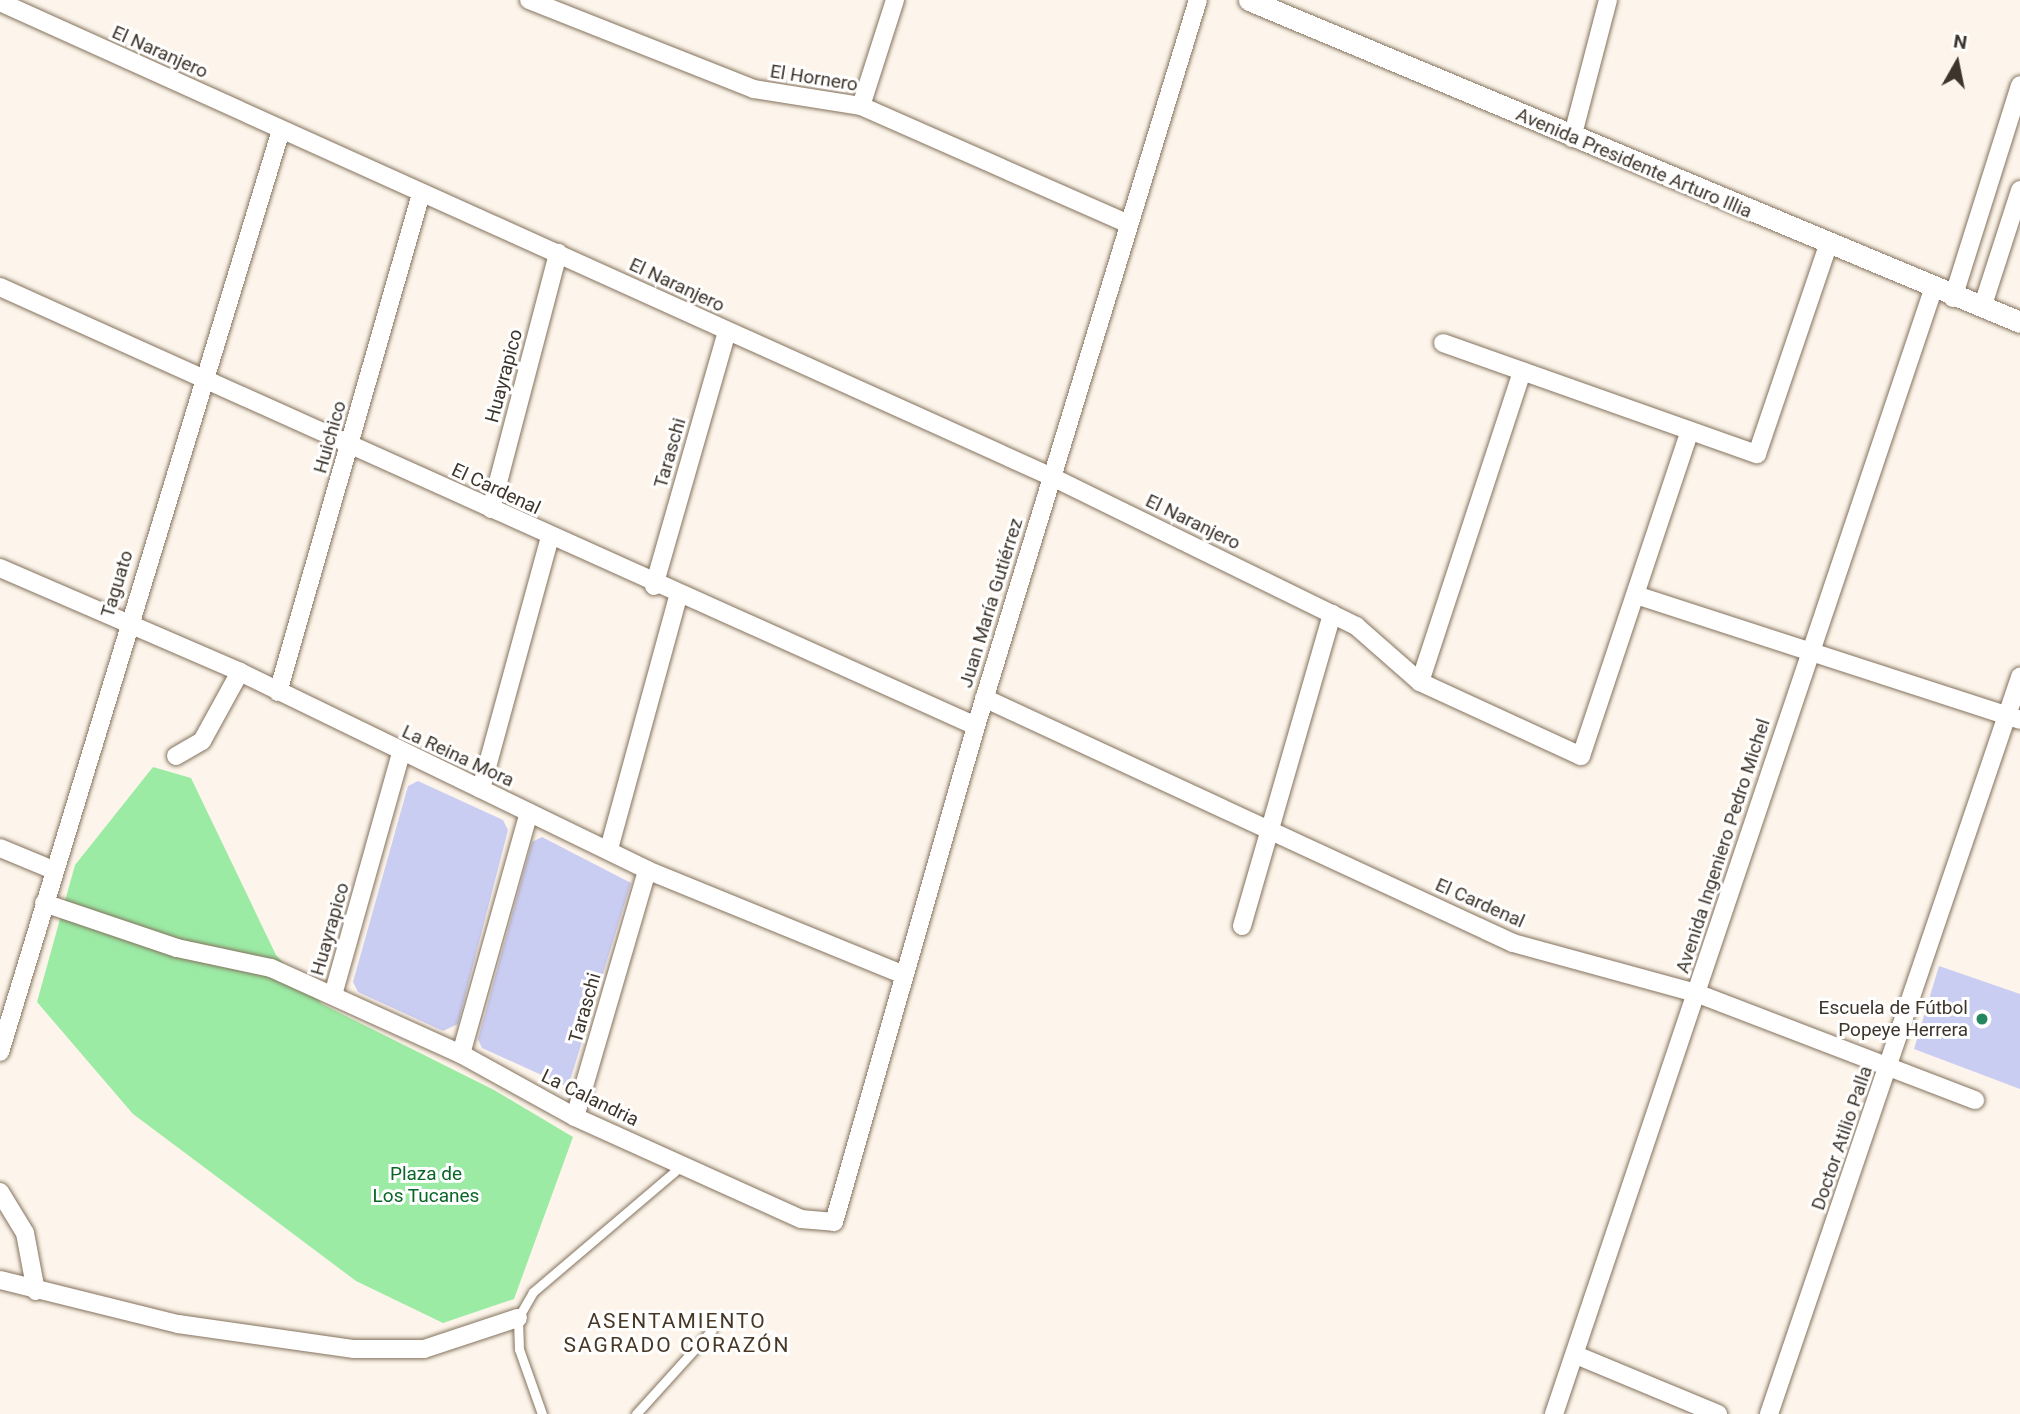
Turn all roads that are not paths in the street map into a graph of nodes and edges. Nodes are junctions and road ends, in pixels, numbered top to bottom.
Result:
1 (529, 0) edge
2 (895, 0) edge
3 (1198, 0) edge
4 (1249, 0) edge
5 (1608, 0) edge
6 (2, 7) edge
7 (2020, 85) edge
8 (861, 106) junction
9 (281, 130) junction
10 (1572, 138) junction
11 (2020, 190) edge
12 (421, 194) junction
13 (1126, 223) junction
14 (1828, 245) junction
15 (558, 253) junction
16 (0, 287) edge
17 (1933, 290) junction
18 (1953, 298) junction
19 (1982, 308) junction
20 (2020, 322) edge
21 (727, 331) junction
22 (1443, 342) dead end
23 (1522, 371) junction
24 (203, 376) junction
25 (1690, 431) junction
26 (350, 444) junction
27 (1052, 477) junction
28 (491, 509) junction
29 (550, 537) junction
30 (0, 568) edge
31 (654, 586) junction
32 (1636, 595) junction
33 (678, 596) junction
34 (1332, 614) junction
35 (127, 621) junction
36 (1810, 652) junction
37 (240, 672) junction
38 (2020, 677) edge
39 (1420, 682) junction
40 (278, 692) junction
41 (984, 698) junction
42 (2013, 718) edge
43 (976, 726) junction
44 (401, 753) junction
45 (176, 756) dead end
46 (481, 789) junction
47 (529, 812) junction
48 (1270, 828) junction
49 (0, 848) edge
50 (609, 849) junction
51 (53, 870) junction
52 (647, 870) junction
53 (44, 903) junction
54 (1242, 926) dead end
55 (902, 974) junction
56 (1696, 993) junction
57 (333, 995) junction
58 (0, 1052) edge
59 (461, 1054) junction
60 (1887, 1070) junction
61 (1975, 1100) dead end
62 (575, 1117) junction
63 (682, 1165) junction
64 (0, 1192) edge
65 (834, 1222) joint
66 (0, 1280) edge
67 (36, 1291) junction
68 (518, 1318) junction
69 (712, 1330) dead end
70 (1576, 1355) junction
71 (542, 1414) edge
72 (636, 1414) edge
73 (1554, 1414) edge
74 (1718, 1414) edge
75 (1769, 1414) edge

1 - 8 street, El Hornero
2 - 8 street
3 - 13 street, Juan María Gutiérrez
4 - 10 street, Avenida Presidente Arturo Illia
5 - 10 street
6 - 9 street, El Naranjero
7 - 18 street
8 - 13 street, El Hornero
9 - 12 street, El Naranjero
9 - 24 street, Taguato
10 - 14 street, Avenida Presidente Arturo Illia
11 - 19 street
12 - 15 street, El Naranjero
12 - 26 street, Huichico
13 - 27 street, Juan María Gutiérrez
14 - 17 street, Avenida Presidente Arturo Illia
14 - 25 street
15 - 21 street, El Naranjero
15 - 28 street, Huayrapico
16 - 24 street, El Cardenal
17 - 18 street, Avenida Presidente Arturo Illia
17 - 36 street, Avenida Ingeniero Pedro Michel
18 - 19 street, Avenida Presidente Arturo Illia
19 - 20 street, Avenida Presidente Arturo Illia
21 - 27 street, El Naranjero
21 - 31 street, Taraschi
22 - 23 street
23 - 25 street
23 - 39 street
24 - 26 street, El Cardenal
24 - 35 street, Taguato
25 - 32 street
26 - 28 street, El Cardenal
26 - 40 street, Huichico
27 - 34 street, El Naranjero
27 - 41 street, Juan María Gutiérrez
28 - 29 street, El Cardenal
29 - 31 street, El Cardenal
29 - 46 street
30 - 35 street, La Reina Mora
31 - 33 street, El Cardenal
32 - 36 street
32 - 39 street, El Naranjero
33 - 43 street, El Cardenal
33 - 50 street
34 - 39 street, El Naranjero
34 - 48 street
35 - 37 street, La Reina Mora
35 - 51 street, Taguato
36 - 42 street
36 - 56 street, Avenida Ingeniero Pedro Michel
37 - 40 street, La Reina Mora
37 - 45 street
38 - 42 street, Doctor Atilio Palla
40 - 44 street, La Reina Mora
41 - 43 street, Juan María Gutiérrez
41 - 48 street, El Cardenal
42 - 60 street, Doctor Atilio Palla
43 - 55 street, Juan María Gutiérrez
44 - 46 street, La Reina Mora
44 - 57 street, Huayrapico
46 - 47 street, La Reina Mora
47 - 50 street, La Reina Mora
47 - 59 street
48 - 54 street
48 - 56 street, El Cardenal
49 - 51 street
50 - 52 street, La Reina Mora
51 - 53 street, Taguato
52 - 55 street, La Reina Mora
52 - 62 street, Taraschi
53 - 57 street, La Calandria
53 - 58 street, Taguato
55 - 65 street, Juan María Gutiérrez
56 - 60 street, El Cardenal
56 - 70 street, Avenida Ingeniero Pedro Michel
57 - 59 street, La Calandria
59 - 62 street, La Calandria
60 - 61 street, El Cardenal
60 - 75 street, Doctor Atilio Palla
62 - 63 street, La Calandria
63 - 65 street, La Calandria
63 - 68 lane
64 - 67 street
66 - 67 street
67 - 68 street
68 - 71 lane
69 - 72 lane
70 - 73 street, Avenida Ingeniero Pedro Michel
70 - 74 street

